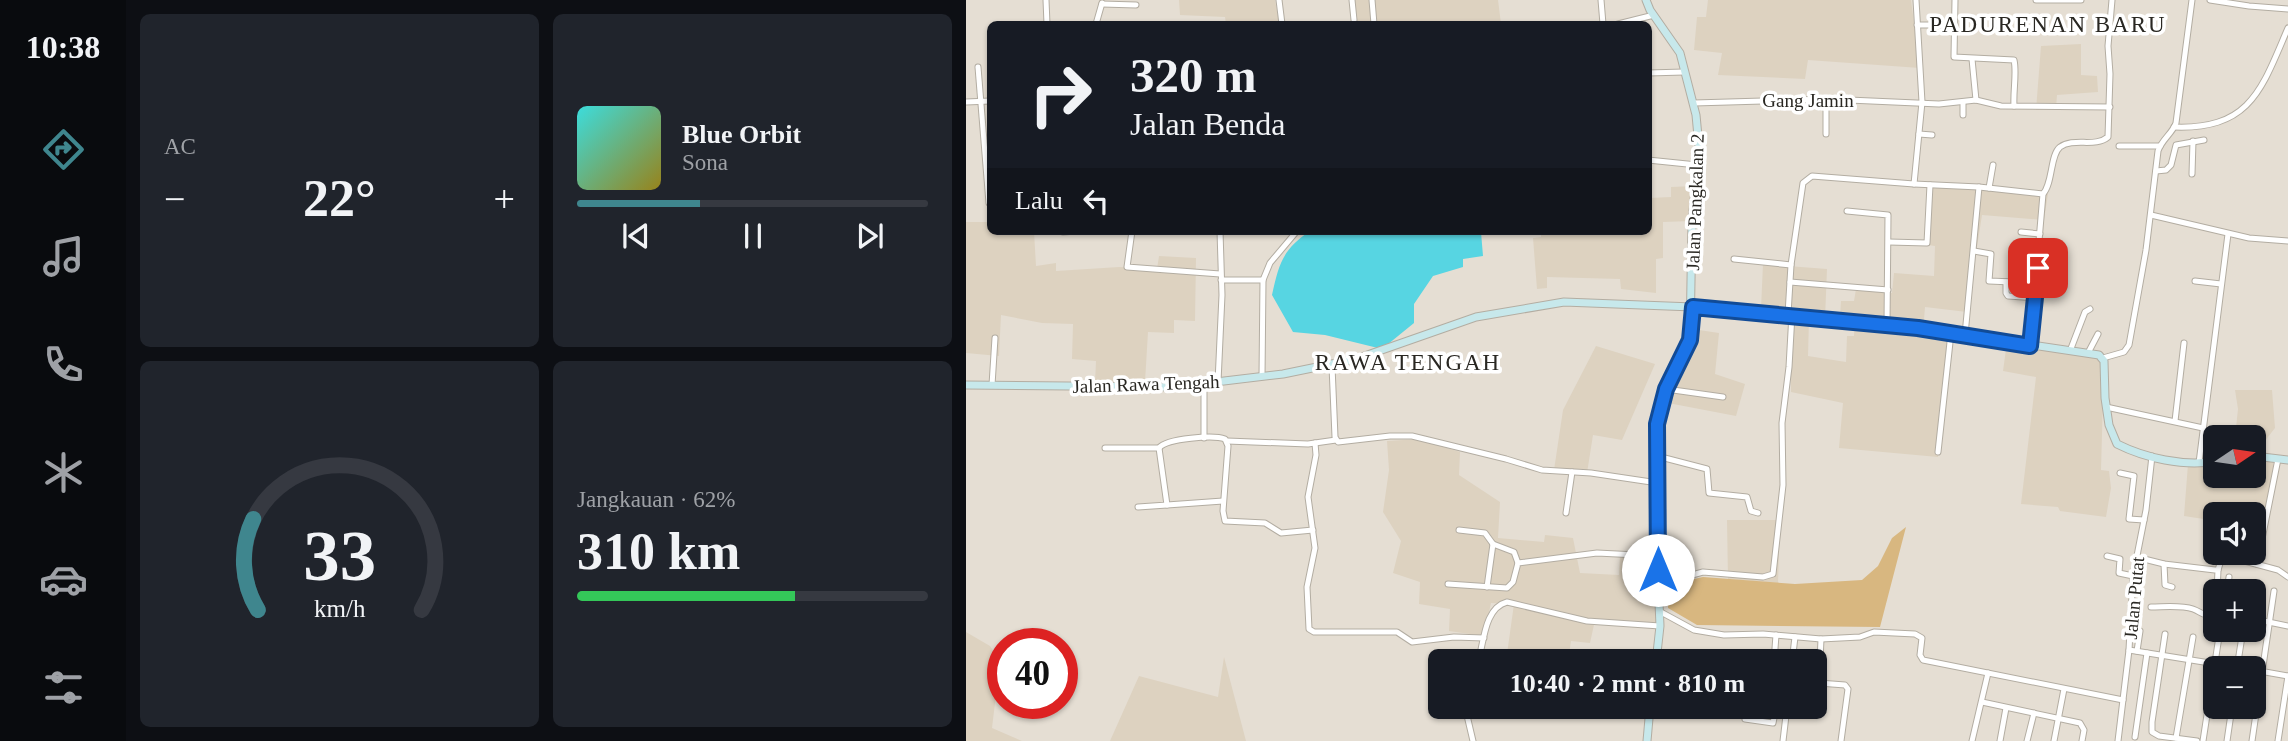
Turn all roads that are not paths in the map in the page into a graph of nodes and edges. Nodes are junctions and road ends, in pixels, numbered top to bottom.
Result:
1 (1046, 0) edge
2 (1279, 0) edge
3 (1352, 0) edge
4 (1373, 0) edge
5 (1601, 0) edge
6 (1646, 0) edge
7 (1916, 0) edge
8 (1955, 0) edge
9 (2036, 0) edge
10 (2081, 0) edge
11 (2112, 0) edge
12 (2192, 0) edge
13 (2210, 0) edge
14 (2055, 1) edge
15 (1102, 2) edge
16 (1136, 5) dead end
17 (2288, 9) edge
18 (1654, 15) junction
19 (1354, 20) dead end
20 (1047, 21) edge
21 (1097, 21) edge
22 (1282, 21) edge
23 (1374, 21) edge
24 (1603, 21) edge
25 (1630, 21) edge
26 (1917, 25) junction
27 (1955, 25) junction
28 (2288, 28) edge
29 (1972, 59) junction
30 (978, 67) dead end
31 (1684, 72) junction
32 (1652, 73) edge
33 (1826, 99) junction
34 (1976, 100) junction
35 (982, 101) junction
36 (987, 101) edge
37 (966, 102) edge
38 (1922, 102) junction
39 (1963, 102) junction
40 (1693, 103) junction
41 (2014, 106) junction
42 (2110, 107) junction
43 (1963, 115) dead end
44 (2174, 127) junction
45 (1826, 134) dead end
46 (1919, 134) junction
47 (1933, 135) dead end
48 (2204, 140) dead end
49 (2193, 142) junction
50 (2119, 146) dead end
51 (2160, 146) junction
52 (1652, 160) edge
53 (1698, 165) junction
54 (1993, 165) dead end
55 (2157, 171) junction
56 (987, 174) edge
57 (2192, 174) dead end
58 (1914, 184) junction
59 (1930, 185) junction
60 (1979, 187) junction
61 (1989, 188) junction
62 (2043, 194) junction
63 (1847, 211) dead end
64 (2151, 215) junction
65 (2021, 232) dead end
66 (2040, 234) junction
67 (2228, 234) junction
68 (1131, 235) edge
69 (1220, 235) edge
70 (1294, 235) edge
71 (2288, 241) edge
72 (1889, 242) junction
73 (1974, 251) junction
74 (1734, 259) dead end
75 (1791, 265) junction
76 (1221, 277) junction
77 (1263, 280) junction
78 (2196, 281) dead end
79 (1790, 282) junction
80 (2006, 282) junction
81 (2037, 284) junction
82 (2221, 284) junction
83 (1888, 290) junction
84 (2036, 298) junction
85 (1693, 307) junction
86 (2090, 309) dead end
87 (1790, 314) junction
88 (1887, 325) junction
89 (1951, 333) junction
90 (2098, 334) dead end
91 (1965, 335) junction
92 (995, 338) dead end
93 (2184, 343) dead end
94 (2030, 346) junction
95 (2070, 351) junction
96 (2088, 353) junction
97 (2103, 358) junction
98 (1332, 366) junction
99 (1262, 376) junction
100 (1218, 382) junction
101 (1204, 384) junction
102 (966, 385) edge
103 (992, 385) junction
104 (1666, 389) junction
105 (1723, 397) dead end
106 (2106, 407) junction
107 (2175, 421) junction
108 (2203, 425) edge
109 (2203, 428) joint
110 (1204, 438) junction
111 (1336, 440) junction
112 (1227, 441) junction
113 (1315, 443) junction
114 (1159, 448) junction
115 (1105, 449) dead end
116 (1938, 452) dead end
117 (1657, 456) junction
118 (2152, 456) junction
119 (2266, 458) edge
120 (2278, 459) junction
121 (2288, 460) edge
122 (2199, 463) junction
123 (2203, 463) edge
124 (1572, 472) junction
125 (2120, 473) dead end
126 (1658, 483) junction
127 (1223, 501) junction
128 (1167, 505) junction
129 (1138, 507) dead end
130 (1566, 513) dead end
131 (1758, 513) dead end
132 (2266, 519) edge
133 (2144, 520) junction
134 (1313, 530) junction
135 (1459, 530) dead end
136 (1493, 544) junction
137 (2107, 555) dead end
138 (1657, 556) junction
139 (2136, 557) junction
140 (1518, 563) junction
141 (2164, 564) junction
142 (2219, 565) edge
143 (2260, 565) edge
144 (2218, 570) junction
145 (2133, 576) junction
146 (2288, 577) edge
147 (2218, 579) edge
148 (1448, 584) dead end
149 (1659, 584) junction
150 (1488, 587) junction
151 (2172, 587) dead end
152 (2274, 591) dead end
153 (2151, 607) dead end
154 (1659, 611) junction
155 (2203, 615) edge
156 (2266, 622) edge
157 (2270, 622) junction
158 (1660, 626) junction
159 (2288, 626) edge
160 (2140, 631) dead end
161 (2165, 634) dead end
162 (1776, 635) junction
163 (1795, 637) junction
164 (2193, 637) dead end
165 (1484, 638) junction
166 (1822, 639) junction
167 (1481, 649) edge
168 (1657, 649) edge
169 (1775, 649) edge
170 (1794, 649) edge
171 (2129, 650) junction
172 (2137, 652) junction
173 (2147, 653) junction
174 (2162, 655) junction
175 (2265, 656) edge
176 (2189, 659) junction
177 (2203, 662) edge
178 (2266, 672) edge
179 (1988, 673) junction
180 (2288, 676) edge
181 (2064, 689) junction
182 (2123, 701) junction
183 (1982, 702) junction
184 (2007, 708) junction
185 (2034, 713) junction
186 (2059, 718) junction
187 (1468, 719) edge
188 (1649, 719) edge
189 (1745, 719) dead end
190 (1772, 719) edge
191 (1786, 719) edge
192 (2204, 719) edge
193 (2230, 719) edge
194 (2255, 719) edge
195 (2135, 737) dead end
196 (2176, 738) junction
197 (1473, 741) edge
198 (1647, 741) edge
199 (1783, 741) edge
200 (1841, 741) edge
201 (1972, 741) edge
202 (2000, 741) edge
203 (2027, 741) edge
204 (2054, 741) edge
205 (2081, 741) edge
206 (2118, 741) edge
207 (2200, 741) edge
208 (2227, 741) edge
209 (2252, 741) edge
210 (2278, 741) edge

1 - 20 street
2 - 22 street
3 - 19 street
4 - 23 street
5 - 24 street
6 - 18 street, Jalan Pangkalan 2
7 - 26 street
8 - 27 street
9 - 14 street
10 - 14 street
11 - 42 street
12 - 44 street
13 - 17 street
15 - 16 street
15 - 21 street
18 - 25 street
18 - 31 street, Jalan Pangkalan 2
26 - 27 street
26 - 38 street
27 - 29 street
28 - 44 street
29 - 34 street
29 - 41 street
30 - 35 street
31 - 32 street
31 - 40 street, Jalan Pangkalan 2
33 - 38 street, Gang Jamin
33 - 40 street, Gang Jamin
33 - 45 street
34 - 39 street, Gang Jamin
34 - 41 street, Gang Jamin
35 - 36 street
35 - 37 street
35 - 56 street
38 - 39 street, Gang Jamin
38 - 46 street
39 - 43 street
40 - 53 street, Jalan Pangkalan 2
41 - 42 street, Gang Jamin
42 - 62 street
44 - 51 street
46 - 47 street
46 - 58 street
48 - 49 street
49 - 55 street
49 - 57 street
50 - 51 street
51 - 55 street
52 - 53 street
53 - 85 street, Jalan Pangkalan 2
54 - 61 street
55 - 64 street
58 - 59 street
58 - 75 street
59 - 60 street
59 - 72 street
60 - 61 street
60 - 73 street
61 - 62 street
62 - 66 street
63 - 72 street
64 - 67 street
64 - 97 street
65 - 66 street
66 - 81 street
67 - 71 street
67 - 82 street
68 - 76 street
69 - 76 street
70 - 77 street
72 - 83 street
73 - 80 street
73 - 91 street
74 - 75 street
75 - 79 street
76 - 77 street
76 - 100 street
77 - 99 street
78 - 82 street
79 - 83 street
79 - 87 street
80 - 81 street
80 - 84 street
81 - 84 street
82 - 108 street
83 - 88 street
84 - 94 street
85 - 87 street, Jalan Rawa Tengah
85 - 98 street, Jalan Rawa Tengah
85 - 104 street, Jalan Pangkalan 2
86 - 95 street
87 - 88 street, Jalan Rawa Tengah
87 - 149 street
88 - 89 street, Jalan Rawa Tengah
89 - 91 street, Jalan Rawa Tengah
89 - 116 street
90 - 96 street
91 - 94 street, Jalan Rawa Tengah
92 - 103 street
93 - 107 street
94 - 95 street, Jalan Rawa Tengah
95 - 96 street, Jalan Rawa Tengah
96 - 97 street, Jalan Rawa Tengah
97 - 106 street
98 - 99 street, Jalan Rawa Tengah
98 - 111 street
99 - 100 street, Jalan Rawa Tengah
100 - 101 street, Jalan Rawa Tengah
101 - 103 street, Jalan Rawa Tengah
101 - 110 street
102 - 103 street, Jalan Rawa Tengah
104 - 105 street
104 - 117 street, Jalan Pangkalan 2
106 - 107 street
106 - 118 street
107 - 109 street
109 - 122 street
110 - 112 street
110 - 114 street
111 - 113 street
111 - 124 street
112 - 113 street
112 - 127 street
113 - 134 street
114 - 115 street
114 - 128 street
117 - 126 street, Jalan Pangkalan 2
117 - 131 street
118 - 122 street
118 - 133 street, Jalan Putat
119 - 120 street
120 - 121 street
120 - 132 street
122 - 123 street
124 - 126 street
124 - 130 street
125 - 133 street
126 - 138 street, Jalan Pangkalan 2
127 - 128 street
127 - 134 street
128 - 129 street
133 - 139 street, Jalan Putat
134 - 165 street
135 - 136 street
136 - 140 street
136 - 150 street
137 - 145 street
138 - 140 street
138 - 149 street, Jalan Pangkalan 2
139 - 141 street
139 - 145 street, Jalan Putat
140 - 150 street
141 - 144 street
141 - 151 street
142 - 144 street
143 - 146 street
144 - 147 street
145 - 171 street, Jalan Putat
148 - 150 street
149 - 154 street, Jalan Pangkalan 2
152 - 157 street
153 - 155 street
154 - 158 street, Jalan Pangkalan 2
154 - 162 street
156 - 157 street
157 - 159 street
157 - 175 street
158 - 165 street
158 - 168 street, Jalan Pangkalan 2
160 - 172 street
161 - 174 street
162 - 163 street
162 - 169 street
163 - 166 street
163 - 170 street
164 - 176 street
165 - 167 street
166 - 179 street
166 - 200 street
171 - 172 street
171 - 182 street, Jalan Putat
172 - 173 street
173 - 174 street
173 - 195 street
174 - 176 street
174 - 196 street
176 - 177 street
176 - 196 street
178 - 180 street
179 - 181 street
179 - 183 street
180 - 210 street
181 - 182 street
181 - 186 street
182 - 206 street, Jalan Putat
183 - 184 street
183 - 201 street
184 - 185 street
184 - 202 street
185 - 186 street
185 - 203 street
186 - 204 street
186 - 205 street
187 - 197 street
188 - 198 street
189 - 190 street
191 - 199 street
192 - 207 street
193 - 208 street
194 - 209 street
196 - 207 street

